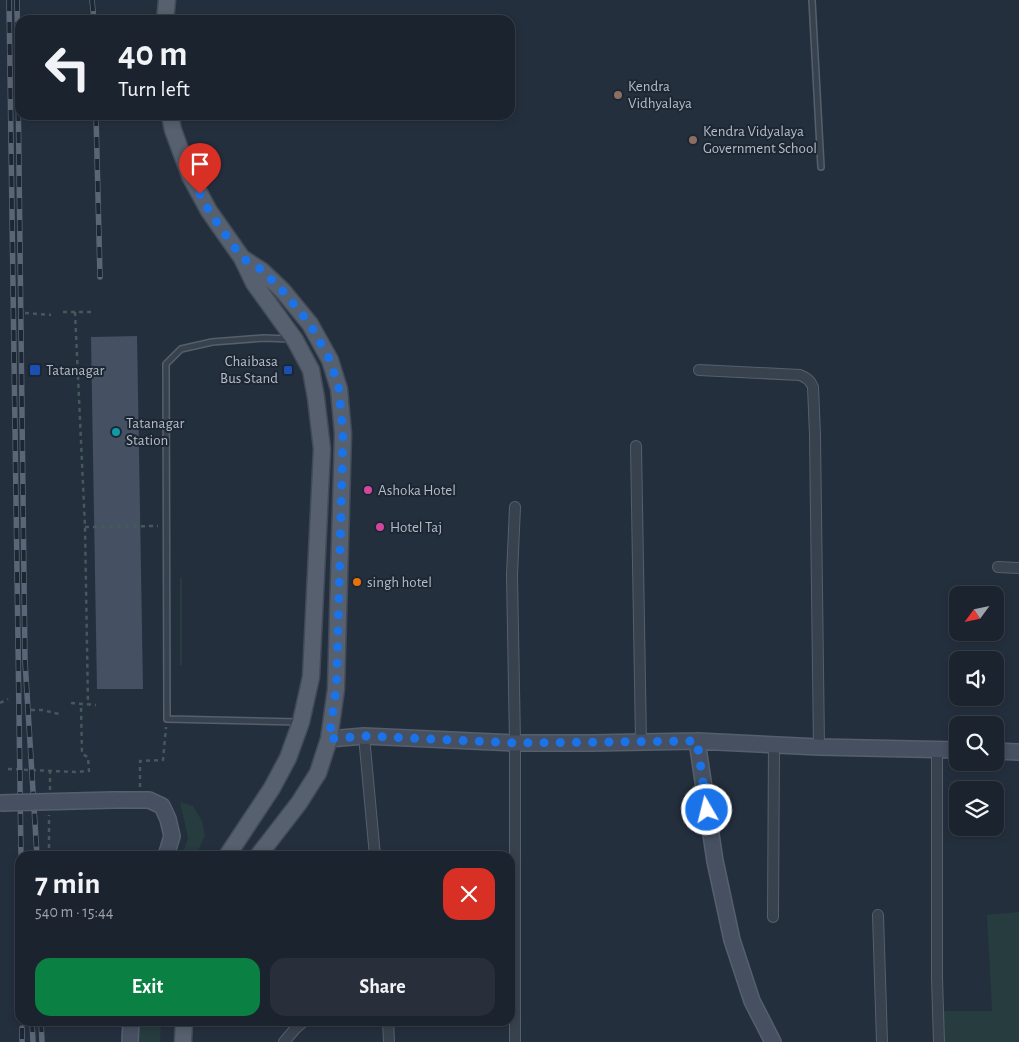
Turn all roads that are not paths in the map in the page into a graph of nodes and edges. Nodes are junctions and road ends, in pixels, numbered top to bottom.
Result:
1 (167, 0) edge
2 (812, 0) edge
3 (166, 15) edge
4 (171, 120) edge
5 (822, 167) dead end
6 (242, 258) junction
7 (295, 340) junction
8 (699, 370) dead end
9 (636, 446) dead end
10 (515, 507) dead end
11 (998, 567) dead end
12 (1019, 568) edge
13 (301, 722) junction
14 (364, 736) junction
15 (329, 739) junction
16 (697, 741) junction
17 (641, 742) junction
18 (515, 743) junction
19 (774, 744) junction
20 (819, 747) junction
21 (937, 750) junction
22 (949, 750) edge
23 (1004, 751) edge
24 (1019, 752) edge
25 (0, 803) edge
26 (168, 851) edge
27 (230, 851) edge
28 (262, 851) edge
29 (375, 851) edge
30 (514, 851) edge
31 (878, 916) dead end
32 (774, 917) dead end
33 (131, 1026) edge
34 (184, 1026) edge
35 (298, 1026) edge
36 (388, 1026) edge
37 (515, 1026) edge
38 (130, 1042) edge
39 (183, 1042) edge
40 (284, 1042) edge
41 (389, 1042) edge
42 (515, 1042) edge
43 (773, 1042) edge
44 (882, 1042) edge
45 (939, 1042) edge

1 - 3 main road
2 - 5 lane
4 - 6 main road
6 - 7 main road
6 - 15 main road
7 - 13 main road
7 - 13 lane
8 - 20 street
9 - 17 street
10 - 18 street
11 - 12 street
13 - 27 main road
14 - 15 street
14 - 18 street
14 - 29 street
15 - 28 main road
16 - 17 street
16 - 19 street
16 - 43 street
17 - 18 street
18 - 30 street
19 - 20 street
19 - 32 street
20 - 21 street
21 - 22 street
21 - 45 street
23 - 24 street
25 - 26 street, bridge
31 - 44 street
33 - 38 street
34 - 39 main road
35 - 40 street
36 - 41 street
37 - 42 street

